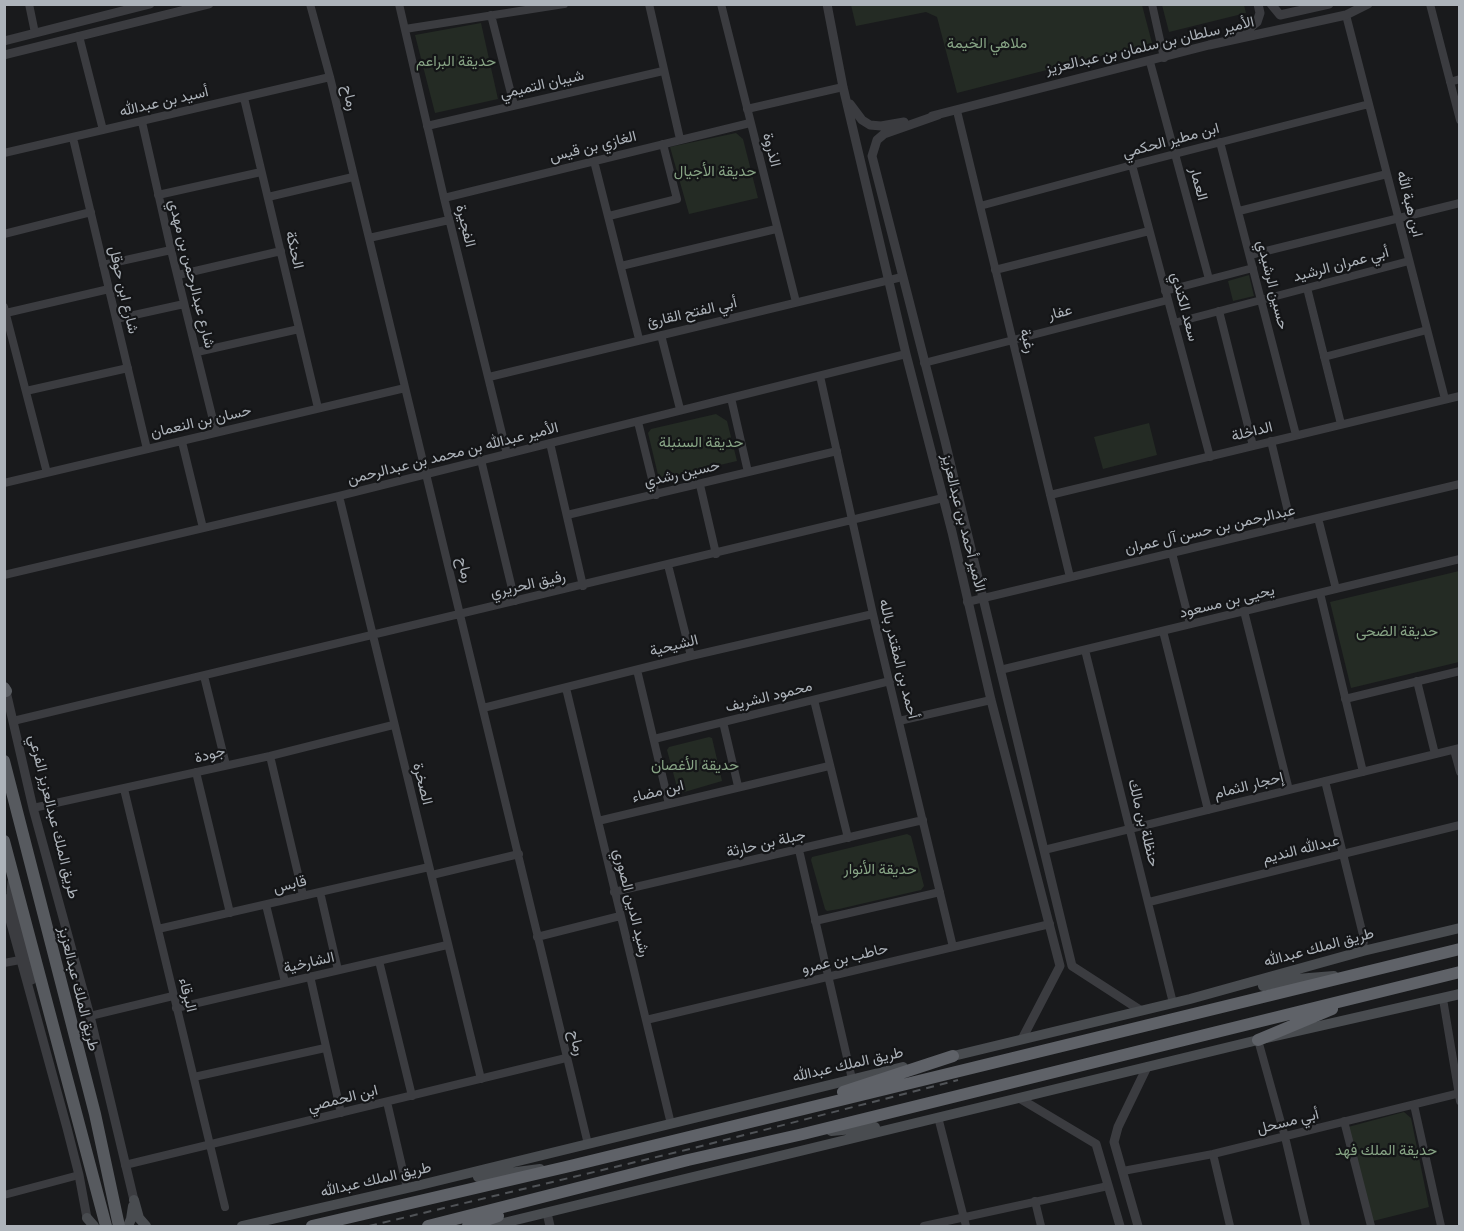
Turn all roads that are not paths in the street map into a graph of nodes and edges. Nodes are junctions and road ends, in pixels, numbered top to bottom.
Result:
1 (29, 4) edge
2 (150, 4) edge
3 (209, 4) edge
4 (310, 4) edge
5 (399, 4) edge
6 (564, 4) edge
7 (649, 4) edge
8 (721, 4) edge
9 (827, 4) edge
10 (1152, 4) edge
11 (1258, 4) edge
12 (1271, 4) edge
13 (1329, 4) edge
14 (1430, 4) edge
15 (549, 5) edge
16 (1367, 5) edge
17 (491, 15) junction
18 (1346, 15) junction
19 (405, 29) junction
20 (35, 33) junction
21 (79, 36) junction
22 (4, 41) edge
23 (1232, 42) junction
24 (4, 55) edge
25 (1164, 58) junction
26 (1150, 62) junction
27 (663, 71) junction
28 (330, 77) junction
29 (1460, 80) edge
30 (1450, 82) junction
31 (843, 87) junction
32 (244, 98) junction
33 (847, 99) junction
34 (1369, 104) junction
35 (514, 105) junction
36 (747, 109) junction
37 (957, 111) junction
38 (938, 115) junction
39 (1460, 120) edge
40 (142, 122) junction
41 (750, 123) junction
42 (427, 126) junction
43 (103, 130) junction
44 (74, 138) junction
45 (680, 139) junction
46 (1220, 142) junction
47 (663, 144) junction
48 (4, 153) edge
49 (1176, 154) junction
50 (594, 161) junction
51 (1132, 165) junction
52 (261, 172) junction
53 (1387, 174) junction
54 (354, 177) junction
55 (158, 195) junction
56 (268, 197) junction
57 (444, 198) junction
58 (1460, 203) edge
59 (980, 206) junction
60 (1239, 211) junction
61 (91, 212) junction
62 (609, 216) junction
63 (1398, 218) junction
64 (449, 220) junction
65 (776, 229) junction
66 (1149, 231) junction
67 (4, 234) edge
68 (369, 238) junction
69 (171, 250) junction
70 (281, 251) junction
71 (1250, 255) junction
72 (1409, 261) junction
73 (104, 265) junction
74 (621, 266) junction
75 (1253, 268) junction
76 (995, 270) junction
77 (178, 275) junction
78 (902, 277) junction
79 (1209, 279) junction
80 (889, 280) junction
81 (109, 288) junction
82 (1307, 288) junction
83 (1165, 291) junction
84 (1168, 300) junction
85 (1262, 300) junction
86 (796, 302) junction
87 (184, 304) junction
88 (5, 310) edge
89 (1219, 311) junction
90 (116, 319) junction
91 (1174, 323) junction
92 (299, 329) junction
93 (1427, 330) junction
94 (661, 335) junction
95 (639, 339) junction
96 (1012, 339) junction
97 (197, 352) junction
98 (906, 354) junction
99 (1324, 357) junction
100 (924, 363) junction
101 (128, 368) junction
102 (820, 376) junction
103 (489, 377) junction
104 (405, 388) junction
105 (26, 391) junction
106 (1460, 396) edge
107 (731, 398) junction
108 (1445, 399) junction
109 (318, 408) junction
110 (680, 409) junction
111 (638, 422) junction
112 (1341, 424) junction
113 (216, 432) junction
114 (1296, 435) junction
115 (1271, 441) junction
116 (182, 442) junction
117 (550, 443) junction
118 (1253, 446) junction
119 (147, 449) junction
120 (837, 451) junction
121 (507, 454) junction
122 (1210, 457) junction
123 (481, 460) junction
124 (748, 472) junction
125 (47, 473) junction
126 (426, 474) junction
127 (4, 483) edge
128 (1460, 484) edge
129 (700, 485) junction
130 (656, 495) junction
131 (1050, 495) junction
132 (339, 496) junction
133 (943, 498) junction
134 (567, 515) junction
135 (1318, 518) junction
136 (851, 520) junction
137 (1291, 524) junction
138 (203, 528) junction
139 (965, 529) junction
140 (952, 532) junction
141 (1172, 553) junction
142 (716, 554) junction
143 (1460, 559) edge
144 (668, 565) junction
145 (4, 575) edge
146 (1070, 577) junction
147 (583, 586) junction
148 (1336, 589) junction
149 (1320, 593) junction
150 (982, 598) junction
151 (515, 602) junction
152 (967, 602) junction
153 (1244, 611) junction
154 (873, 614) junction
155 (461, 615) junction
156 (1190, 624) junction
157 (1163, 631) junction
158 (372, 635) junction
159 (1085, 650) junction
160 (691, 656) junction
161 (637, 670) junction
162 (1000, 670) junction
163 (1460, 671) edge
164 (204, 676) junction
165 (890, 681) junction
166 (1417, 681) junction
167 (5, 688) edge
168 (566, 688) junction
169 (1345, 699) junction
170 (814, 700) junction
171 (991, 700) junction
172 (483, 708) junction
173 (13, 721) junction
174 (899, 721) junction
175 (723, 722) junction
176 (393, 725) junction
177 (654, 739) junction
178 (1457, 749) edge
179 (1435, 754) junction
180 (270, 756) junction
181 (4, 761) edge
182 (226, 765) junction
183 (830, 766) junction
184 (196, 772) junction
185 (1363, 772) junction
186 (1460, 772) edge
187 (1325, 781) junction
188 (738, 786) junction
189 (123, 789) junction
190 (1289, 790) junction
191 (669, 804) junction
192 (33, 808) junction
193 (1208, 810) junction
194 (923, 820) junction
195 (598, 821) junction
196 (1460, 825) edge
197 (1130, 829) junction
198 (848, 838) junction
199 (4, 841) edge
200 (799, 850) junction
201 (1044, 850) junction
202 (1343, 853) junction
203 (519, 854) junction
204 (430, 871) junction
205 (13, 877) junction
206 (320, 892) junction
207 (614, 892) junction
208 (940, 892) junction
209 (303, 895) junction
210 (4, 898) edge
211 (1149, 902) junction
212 (266, 905) junction
213 (230, 914) junction
214 (620, 916) junction
215 (815, 921) junction
216 (1050, 924) junction
217 (1460, 928) edge
218 (158, 929) junction
219 (537, 937) junction
220 (447, 945) junction
221 (953, 947) junction
222 (1460, 949) edge
223 (1363, 951) junction
224 (20, 960) junction
225 (379, 961) junction
226 (4, 963) edge
227 (338, 970) junction
228 (1460, 972) edge
229 (1358, 974) junction
230 (310, 976) junction
231 (828, 977) junction
232 (285, 982) junction
233 (1394, 987) junction
234 (1460, 994) edge
235 (173, 996) junction
236 (1190, 999) junction
237 (1443, 999) junction
238 (32, 1000) junction
239 (1173, 1003) junction
240 (176, 1008) junction
241 (1140, 1010) junction
242 (90, 1016) junction
243 (646, 1020) junction
244 (1022, 1039) junction
245 (1258, 1040) junction
246 (325, 1048) junction
247 (953, 1056) junction
248 (566, 1058) junction
249 (1147, 1067) junction
250 (194, 1077) junction
251 (481, 1079) junction
252 (852, 1079) junction
253 (412, 1096) junction
254 (1459, 1096) edge
255 (1019, 1098) junction
256 (387, 1102) junction
257 (1414, 1105) junction
258 (791, 1112) junction
259 (341, 1113) junction
260 (938, 1117) junction
261 (1344, 1121) junction
262 (917, 1122) junction
263 (671, 1124) junction
264 (803, 1134) junction
265 (1285, 1137) junction
266 (588, 1144) junction
267 (210, 1146) junction
268 (1213, 1154) junction
269 (125, 1165) junction
270 (570, 1166) junction
271 (1123, 1171) junction
272 (79, 1175) junction
273 (1108, 1186) junction
274 (409, 1188) junction
275 (580, 1188) junction
276 (4, 1195) edge
277 (134, 1200) junction
278 (1035, 1201) junction
279 (225, 1208) dead end
280 (547, 1214) junction
281 (963, 1217) junction
282 (89, 1225) edge
283 (134, 1225) edge
284 (106, 1227) edge
285 (119, 1227) edge
286 (146, 1227) edge
287 (242, 1227) edge
288 (312, 1227) edge
289 (428, 1227) edge
290 (468, 1227) edge
291 (491, 1227) edge
292 (550, 1227) edge
293 (924, 1227) edge
294 (966, 1227) edge
295 (1041, 1227) edge
296 (1120, 1227) edge
297 (1138, 1227) edge
298 (1230, 1227) edge
299 (1306, 1227) edge
300 (1371, 1227) edge
301 (1441, 1227) edge

1 - 20 street
2 - 20 street
3 - 21 street
4 - 28 street, رماح
5 - 19 street, الفجيرة
6 - 15 street
7 - 27 street
8 - 36 street, الذروة
9 - 31 street, الأمير أحمد بن عبدالعزيز
10 - 25 street
11 - 23 street
12 - 13 street
14 - 30 street
15 - 17 street
16 - 18 street, الأمير سلطان بن سلمان بن عبدالعزيز
17 - 19 street
17 - 35 street
18 - 23 street, الأمير سلطان بن سلمان بن عبدالعزيز
18 - 34 street, ابن هبة الله
19 - 42 street, الفجيرة
20 - 22 street
21 - 24 street
21 - 43 street
23 - 25 street, الأمير سلطان بن سلمان بن عبدالعزيز
25 - 26 street, الأمير سلطان بن سلمان بن عبدالعزيز
26 - 37 street, الأمير سلطان بن سلمان بن عبدالعزيز
26 - 49 street, العمار
27 - 35 street, شيبان التميمي
27 - 45 street
28 - 32 street, أسيد بن عبدالله
28 - 54 street, رماح
29 - 30 street
30 - 39 street
31 - 33 street, الأمير أحمد بن عبدالعزيز
31 - 36 street
32 - 40 street, أسيد بن عبدالله
32 - 52 street, الحنكة
33 - 38 street
33 - 80 street, الأمير أحمد بن عبدالعزيز
34 - 46 street, ابن مطير الحكمي
34 - 53 street, ابن هبة الله
35 - 42 street, شيبان التميمي
36 - 41 street, الذروة
37 - 38 street, الأمير سلطان بن سلمان بن عبدالعزيز
37 - 59 street, رغبة
38 - 78 street, الأمير أحمد بن عبدالعزيز
40 - 43 street, أسيد بن عبدالله
40 - 55 street, شارع عبدالرحمن بن مهدي
41 - 45 street, الغازي بن قيس
41 - 65 street, الذروة
42 - 57 street, الفجيرة
43 - 44 street, أسيد بن عبدالله
44 - 48 street, أسيد بن عبدالله
44 - 61 street, شارع ابن حوقل
45 - 47 street, الغازي بن قيس
46 - 49 street, ابن مطير الحكمي
46 - 60 street, حسين الرشيدي
47 - 50 street, الغازي بن قيس
47 - 62 street
49 - 51 street, ابن مطير الحكمي
49 - 79 street, العمار
50 - 57 street, الغازي بن قيس
50 - 62 street
51 - 59 street, ابن مطير الحكمي
51 - 66 street, سعد الكندي
52 - 55 street
52 - 56 street, الحنكة
53 - 60 street
53 - 63 street, ابن هبة الله
54 - 56 street
54 - 68 street, رماح
55 - 69 street, شارع عبدالرحمن بن مهدي
56 - 70 street, الحنكة
57 - 64 street, الفجيرة
58 - 63 street
59 - 76 street, رغبة
60 - 71 street, حسين الرشيدي
61 - 67 street
61 - 73 street, شارع ابن حوقل
62 - 74 street
63 - 71 street
63 - 72 street, ابن هبة الله
64 - 68 street
64 - 103 street, الفجيرة
65 - 74 street
65 - 86 street, الذروة
66 - 76 street
66 - 83 street, سعد الكندي
68 - 104 street, رماح
69 - 73 street
69 - 77 street, شارع عبدالرحمن بن مهدي
70 - 77 street
70 - 92 street, الحنكة
71 - 75 street, حسين الرشيدي
72 - 82 street, أبي عمران الرشيد
72 - 93 street, ابن هبة الله
73 - 81 street, شارع ابن حوقل
74 - 95 street
75 - 79 street
75 - 85 street, حسين الرشيدي
76 - 96 street, رغبة
77 - 87 street, شارع عبدالرحمن بن مهدي
78 - 80 street, أبي الفتح القارئ
78 - 100 street, الأمير أحمد بن عبدالعزيز
79 - 83 street
80 - 86 street, أبي الفتح القارئ
80 - 98 street, الأمير أحمد بن عبدالعزيز
81 - 88 street
81 - 90 street, شارع ابن حوقل
82 - 85 street, أبي عمران الرشيد
82 - 99 street
83 - 84 street, سعد الكندي
84 - 91 street, سعد الكندي
84 - 96 street, عفار
85 - 89 street, أبي عمران الرشيد
85 - 114 street, حسين الرشيدي
86 - 94 street, أبي الفتح القارئ
87 - 90 street
87 - 97 street, شارع عبدالرحمن بن مهدي
88 - 105 street
89 - 91 street, أبي عمران الرشيد
89 - 118 street
90 - 101 street, شارع ابن حوقل
91 - 122 street, سعد الكندي
92 - 97 street
92 - 109 street, الحنكة
93 - 99 street
93 - 108 street, ابن هبة الله
94 - 95 street, أبي الفتح القارئ
94 - 110 street
95 - 103 street, أبي الفتح القارئ
96 - 100 street, عفار
96 - 131 street, رغبة
97 - 113 street, شارع عبدالرحمن بن مهدي
98 - 102 street, الأمير عبدالله بن محمد بن عبدالرحمن
98 - 133 street, الأمير أحمد بن عبدالعزيز
99 - 112 street
100 - 139 street, الأمير أحمد بن عبدالعزيز
101 - 105 street
101 - 119 street, شارع ابن حوقل
102 - 107 street, الأمير عبدالله بن محمد بن عبدالرحمن
102 - 120 street, أحمد بن المقتدر بالله
103 - 121 street, الفجيرة
104 - 109 street, حسان بن النعمان
104 - 126 street, رماح
105 - 125 street
106 - 108 street, الداخلة
107 - 110 street, الأمير عبدالله بن محمد بن عبدالرحمن
107 - 124 street
108 - 112 street, الداخلة
109 - 113 street, حسان بن النعمان
110 - 111 street, الأمير عبدالله بن محمد بن عبدالرحمن
111 - 117 street, الأمير عبدالله بن محمد بن عبدالرحمن
111 - 130 street
112 - 114 street, الداخلة
113 - 116 street, حسان بن النعمان
114 - 115 street, الداخلة
115 - 118 street, الداخلة
115 - 137 street
116 - 119 street, حسان بن النعمان
116 - 138 street
117 - 121 street, الأمير عبدالله بن محمد بن عبدالرحمن
117 - 134 street
118 - 122 street, الداخلة
119 - 125 street, حسان بن النعمان
120 - 124 street, حسين رشدي
120 - 136 street, أحمد بن المقتدر بالله
121 - 123 street, الأمير عبدالله بن محمد بن عبدالرحمن
122 - 131 street, الداخلة
123 - 126 street, الأمير عبدالله بن محمد بن عبدالرحمن
123 - 151 street
124 - 129 street, حسين رشدي
125 - 127 street, حسان بن النعمان
126 - 132 street, الأمير عبدالله بن محمد بن عبدالرحمن
126 - 155 street, رماح
128 - 135 street, عبدالرحمن بن حسن آل عمران
129 - 130 street, حسين رشدي
129 - 142 street
130 - 134 street, حسين رشدي
131 - 146 street, رغبة
132 - 138 street, الأمير عبدالله بن محمد بن عبدالرحمن
132 - 158 street, الصخرة
133 - 136 street, رفيق الحريري
133 - 140 street, الأمير أحمد بن عبدالعزيز
134 - 147 street
135 - 137 street, عبدالرحمن بن حسن آل عمران
135 - 148 street
136 - 142 street, رفيق الحريري
136 - 154 street, أحمد بن المقتدر بالله
137 - 141 street, عبدالرحمن بن حسن آل عمران
138 - 145 street, الأمير عبدالله بن محمد بن عبدالرحمن
139 - 140 street
139 - 150 street, الأمير أحمد بن عبدالعزيز
140 - 152 street, الأمير أحمد بن عبدالعزيز
141 - 146 street, عبدالرحمن بن حسن آل عمران
141 - 156 street
142 - 144 street, رفيق الحريري
143 - 148 street, يحيى بن مسعود
144 - 147 street, رفيق الحريري
144 - 160 street
146 - 150 street, عبدالرحمن بن حسن آل عمران
147 - 151 street, رفيق الحريري
148 - 149 street, يحيى بن مسعود
149 - 153 street, يحيى بن مسعود
149 - 169 street
150 - 152 street, عبدالرحمن بن حسن آل عمران
150 - 162 street, الأمير أحمد بن عبدالعزيز
151 - 155 street, رفيق الحريري
152 - 171 street, الأمير أحمد بن عبدالعزيز
153 - 156 street, يحيى بن مسعود
153 - 190 street
154 - 160 street, الشيحية
154 - 165 street, أحمد بن المقتدر بالله
155 - 158 street, رفيق الحريري
155 - 172 street, رماح
156 - 157 street, يحيى بن مسعود
157 - 159 street, يحيى بن مسعود
157 - 193 street
158 - 164 street, رفيق الحريري
158 - 176 street, الصخرة
159 - 162 street, يحيى بن مسعود
159 - 197 street, حنظلة بن مالك
160 - 161 street, الشيحية
161 - 168 street, الشيحية
161 - 177 street
162 - 201 street, الأمير أحمد بن عبدالعزيز
163 - 166 street
164 - 173 street, رفيق الحريري
164 - 182 street
165 - 170 street, محمود الشريف
165 - 174 street, أحمد بن المقتدر بالله
166 - 169 street
166 - 179 street
167 - 173 street, طريق الملك عبدالعزيز الفرعي
168 - 172 street, الشيحية
168 - 195 street, رشيد الدين الصوري
169 - 185 street
170 - 175 street, محمود الشريف
170 - 183 street
171 - 174 street
171 - 216 street, الأمير أحمد بن عبدالعزيز
172 - 203 street, رماح
173 - 192 street, طريق الملك عبدالعزيز الفرعي
174 - 194 street, أحمد بن المقتدر بالله
175 - 177 street, محمود الشريف
175 - 188 street
176 - 180 street, جودة
176 - 204 street, الصخرة
177 - 191 street
178 - 179 street, إحجار الثمام
178 - 186 street
179 - 185 street, إحجار الثمام
180 - 182 street, جودة
180 - 209 street
181 - 285 main road, طريق الملك عبدالعزيز
182 - 184 street, جودة
183 - 188 street, ابن مضاء
183 - 198 street
184 - 189 street, جودة
184 - 213 street
185 - 187 street, إحجار الثمام
187 - 190 street, إحجار الثمام
187 - 202 street
188 - 191 street, ابن مضاء
189 - 192 street, جودة
189 - 218 street, البرقاء
190 - 193 street, إحجار الثمام
191 - 195 street, ابن مضاء
192 - 242 street, طريق الملك عبدالعزيز الفرعي
193 - 197 street, إحجار الثمام
194 - 198 street, جبلة بن حارثة
194 - 208 street, أحمد بن المقتدر بالله
195 - 207 street, رشيد الدين الصوري
196 - 202 street, عبدالله النديم
197 - 201 street, إحجار الثمام
197 - 211 street, حنظلة بن مالك
198 - 200 street, جبلة بن حارثة
199 - 205 main road
200 - 207 street, جبلة بن حارثة
200 - 215 street
201 - 241 street, الأمير أحمد بن عبدالعزيز
202 - 211 street, عبدالله النديم
202 - 223 street
203 - 204 street, قابس
203 - 219 street, رماح
204 - 206 street, قابس
204 - 220 street, الصخرة
205 - 238 street
205 - 284 main road
206 - 209 street, قابس
206 - 227 street
207 - 214 street, رشيد الدين الصوري
208 - 215 street
208 - 221 street, أحمد بن المقتدر بالله
209 - 212 street, قابس
210 - 224 street
211 - 239 street, حنظلة بن مالك
212 - 213 street, قابس
212 - 232 street
213 - 218 street, قابس
214 - 219 street
214 - 243 street, رشيد الدين الصوري
215 - 231 street
216 - 221 street, حاطب بن عمرو
216 - 244 street, الأمير أحمد بن عبدالعزيز
217 - 223 main road, طريق الملك عبدالله
218 - 235 street, البرقاء
219 - 248 street, رماح
220 - 225 street, الشارخية
220 - 251 street, الصخرة
221 - 231 street, حاطب بن عمرو
222 - 229 highway, طريق الملك عبدالله
223 - 236 main road, طريق الملك عبدالله
224 - 226 street
224 - 238 street
225 - 227 street, الشارخية
225 - 253 street
227 - 230 street, الشارخية
228 - 233 highway
229 - 236 main road
229 - 258 highway, طريق الملك عبدالله
230 - 232 street, الشارخية
230 - 246 street
231 - 243 street, حاطب بن عمرو
231 - 252 street
232 - 240 street, الشارخية
233 - 245 highway
233 - 264 highway
234 - 237 main road
235 - 240 street, البرقاء
235 - 242 street
236 - 239 main road, طريق الملك عبدالله
237 - 245 main road
237 - 254 street
238 - 272 street
239 - 241 main road, طريق الملك عبدالله
240 - 250 street, البرقاء
241 - 244 main road, طريق الملك عبدالله
242 - 269 street, طريق الملك عبدالعزيز الفرعي
243 - 263 street, رشيد الدين الصوري
244 - 247 main road, طريق الملك عبدالله
245 - 249 main road
245 - 265 street
246 - 250 street
246 - 259 street
247 - 252 main road, طريق الملك عبدالله
247 - 258 highway
248 - 251 street, ابن الحمصي
248 - 266 street, رماح
249 - 255 main road
249 - 271 street
250 - 267 street, البرقاء
251 - 253 street, ابن الحمصي
252 - 263 main road, طريق الملك عبدالله
253 - 256 street, ابن الحمصي
254 - 257 street, أبي مسحل
255 - 260 main road
255 - 273 street
256 - 259 street, ابن الحمصي
256 - 274 street
257 - 261 street, أبي مسحل
257 - 301 street
258 - 270 highway, طريق الملك عبدالله
259 - 267 street, ابن الحمصي
260 - 262 main road
260 - 281 street
261 - 265 street, أبي مسحل
261 - 300 street
262 - 264 main road
262 - 280 main road
263 - 266 main road, طريق الملك عبدالله
264 - 275 highway
265 - 268 street, أبي مسحل
265 - 299 street
266 - 274 main road, طريق الملك عبدالله
267 - 269 street, ابن الحمصي
267 - 279 street, البرقاء
268 - 271 street, أبي مسحل
268 - 298 street
269 - 277 street, طريق الملك عبدالعزيز الفرعي
270 - 274 main road
270 - 288 highway, طريق الملك عبدالله
271 - 297 street
272 - 276 street
272 - 282 street
273 - 278 street
273 - 296 street
274 - 287 main road, طريق الملك عبدالله
275 - 289 highway
275 - 290 highway
277 - 283 main road
277 - 286 main road
278 - 281 street
278 - 295 street
280 - 291 main road
280 - 292 street
281 - 293 street
281 - 294 street

